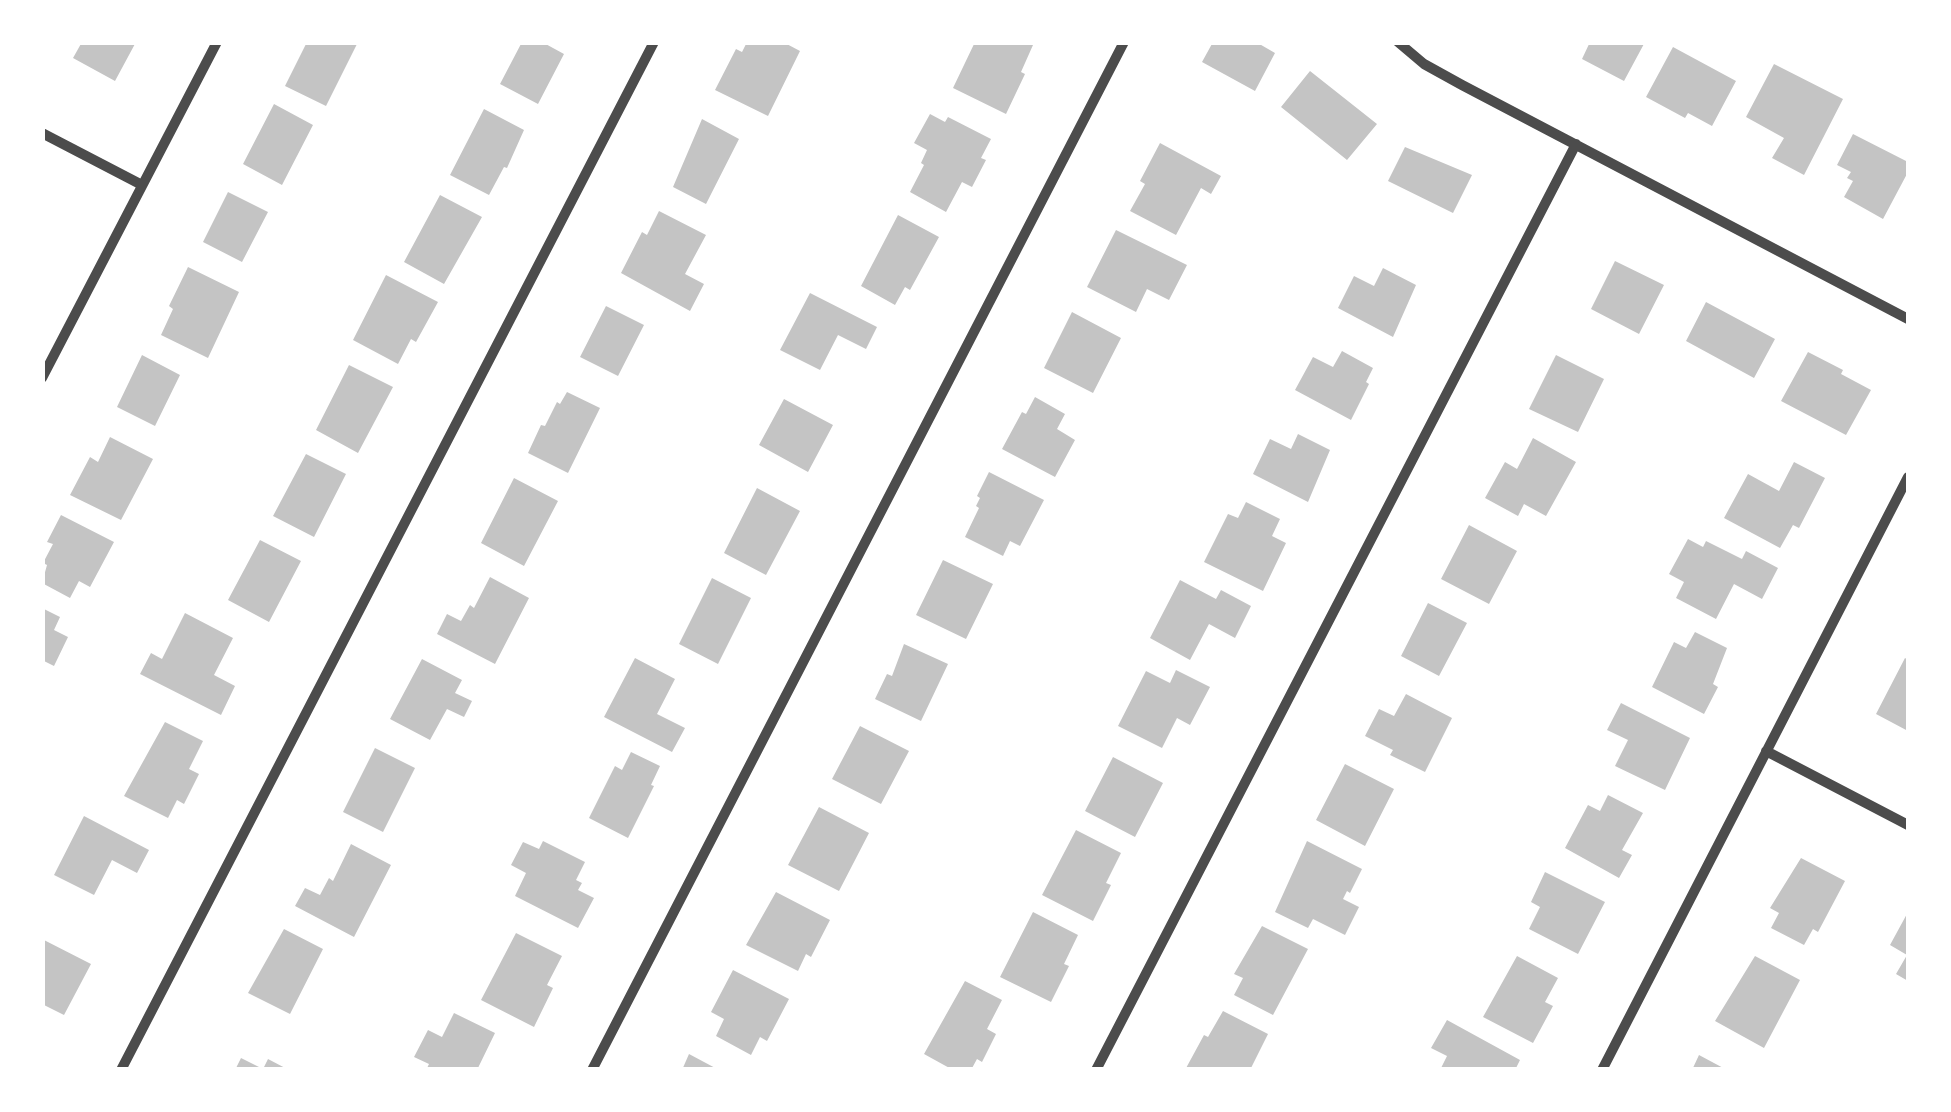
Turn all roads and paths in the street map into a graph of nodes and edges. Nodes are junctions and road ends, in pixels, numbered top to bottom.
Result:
1 (217, 42) edge
2 (654, 42) edge
3 (1124, 42) edge
4 (1398, 42) edge
5 (42, 133) edge
6 (1576, 144) junction
7 (142, 186) junction
8 (1908, 319) edge
9 (42, 378) edge
10 (1908, 477) edge
11 (1766, 751) junction
12 (1908, 825) edge
13 (121, 1070) edge
14 (592, 1070) edge
15 (1096, 1070) edge
16 (1602, 1070) edge

1 - 7 street
2 - 13 street
3 - 14 street
4 - 6 street
5 - 7 street
6 - 8 street
6 - 15 street
7 - 9 street
10 - 11 street
11 - 12 street
11 - 16 street

